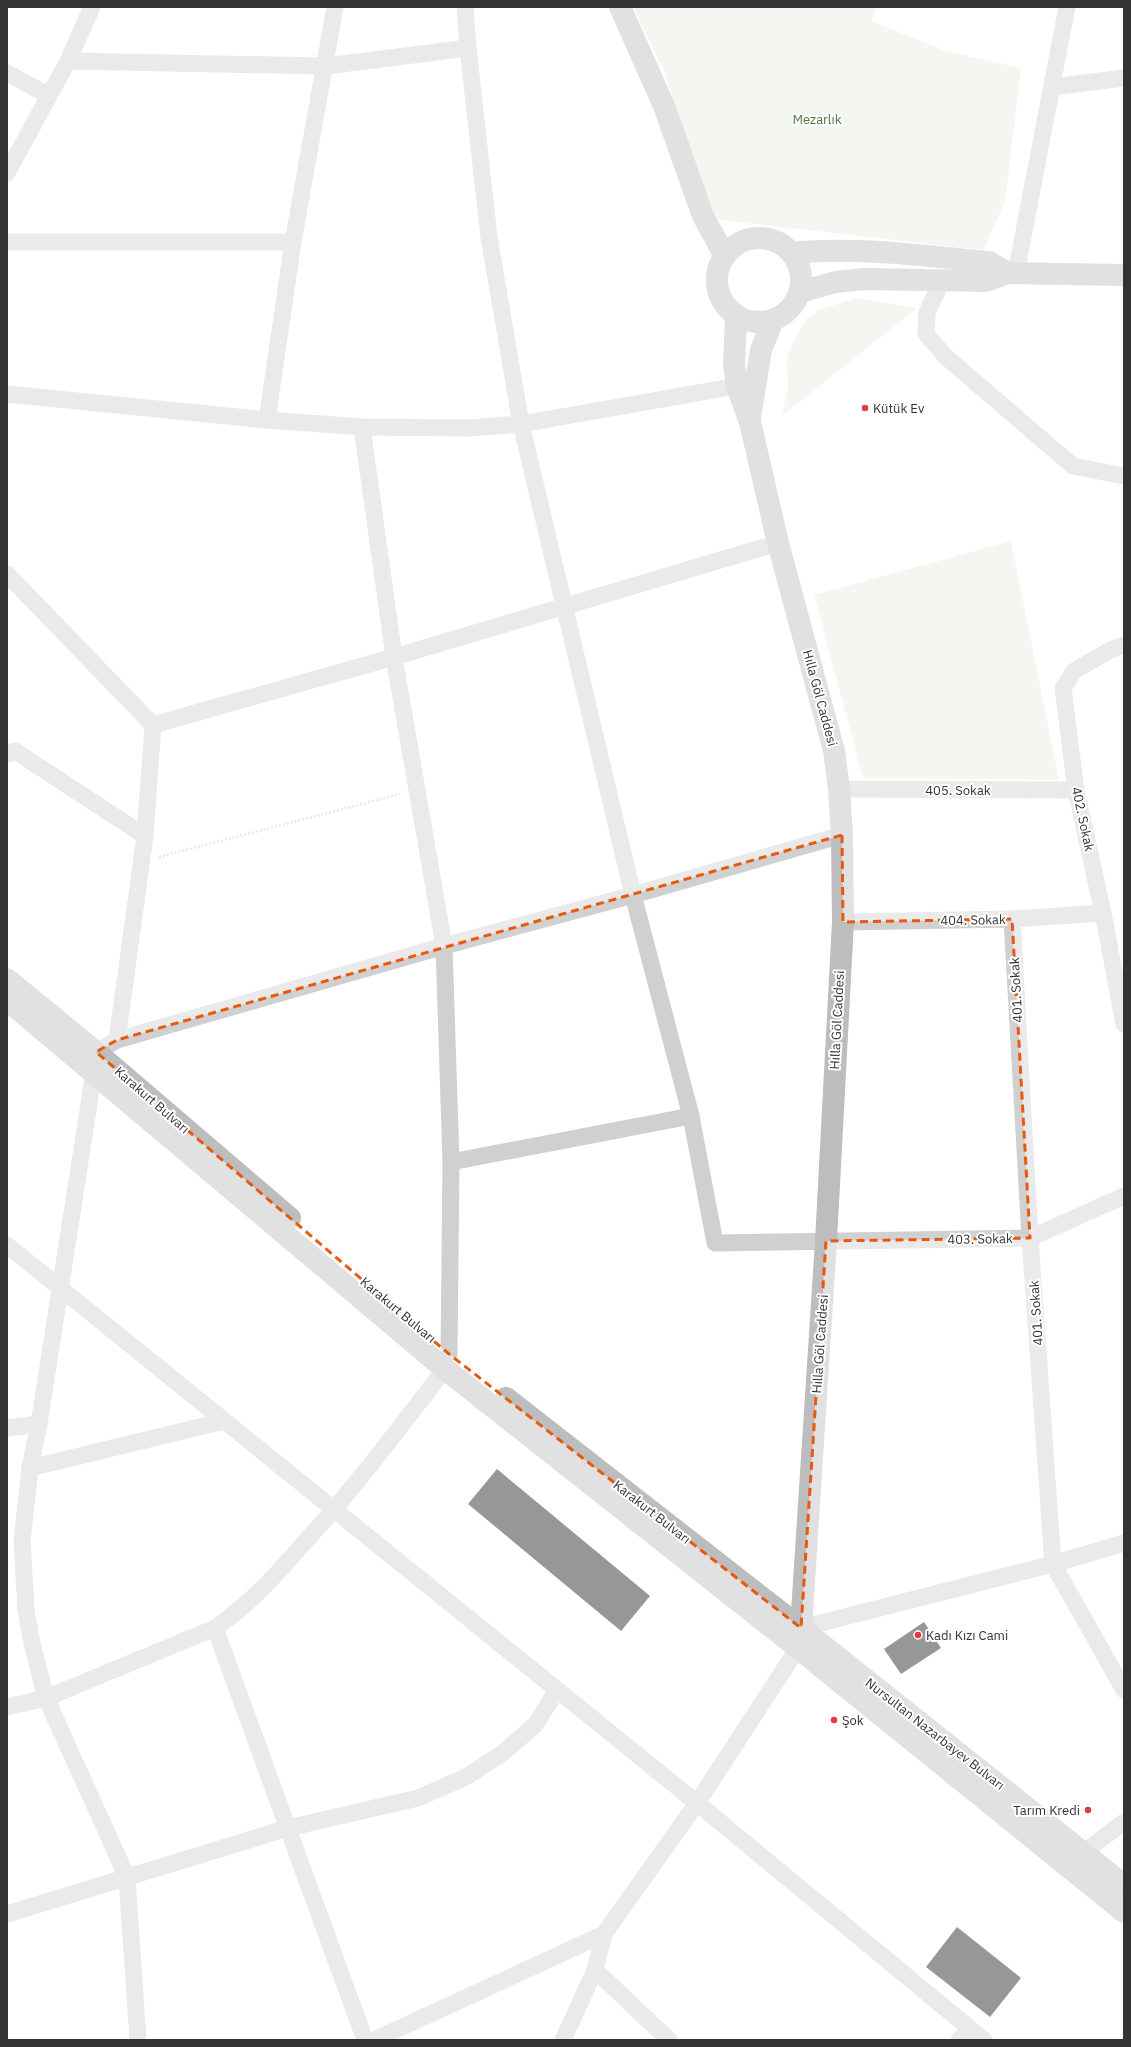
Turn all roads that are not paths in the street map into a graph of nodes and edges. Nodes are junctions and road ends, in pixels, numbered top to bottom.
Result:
1 (92, 7) edge
2 (335, 7) edge
3 (465, 7) edge
4 (620, 7) edge
5 (1067, 7) edge
6 (468, 48) junction
7 (68, 60) junction
8 (326, 66) junction
9 (7, 73) edge
10 (1124, 78) edge
11 (1052, 87) junction
12 (48, 95) junction
13 (7, 173) edge
14 (7, 242) edge
15 (293, 242) junction
16 (792, 253) junction
17 (725, 256) junction
18 (1012, 273) junction
19 (1124, 275) edge
20 (942, 281) junction
21 (800, 292) junction
22 (736, 316) junction
23 (772, 320) junction
24 (737, 386) junction
25 (7, 394) edge
26 (267, 420) junction
27 (750, 422) junction
28 (521, 424) junction
29 (362, 427) junction
30 (1124, 476) edge
31 (778, 543) junction
32 (7, 574) edge
33 (565, 606) junction
34 (1124, 646) edge
35 (394, 657) junction
36 (154, 725) junction
37 (7, 754) edge
38 (839, 789) junction
39 (1076, 790) junction
40 (842, 835) junction
41 (145, 836) junction
42 (632, 895) junction
43 (1103, 913) junction
44 (1012, 919) junction
45 (842, 922) junction
46 (444, 946) junction
47 (7, 979) edge
48 (7, 1000) edge
49 (1124, 1024) edge
50 (117, 1040) junction
51 (95, 1062) junction
52 (691, 1116) junction
53 (452, 1162) junction
54 (1124, 1196) edge
55 (1030, 1238) junction
56 (826, 1241) junction
57 (7, 1245) edge
58 (59, 1288) junction
59 (447, 1362) junction
60 (224, 1421) junction
61 (39, 1424) junction
62 (7, 1428) edge
63 (30, 1468) junction
64 (334, 1510) junction
65 (1124, 1543) edge
66 (1053, 1564) junction
67 (215, 1628) junction
68 (800, 1638) junction
69 (557, 1690) junction
70 (1124, 1690) edge
71 (46, 1698) junction
72 (7, 1707) edge
73 (697, 1803) junction
74 (1124, 1822) edge
75 (288, 1828) junction
76 (1084, 1852) junction
77 (127, 1877) junction
78 (1124, 1885) edge
79 (1124, 1912) edge
80 (7, 1914) edge
81 (604, 1934) junction
82 (595, 1970) junction
83 (971, 2037) edge
84 (138, 2040) edge
85 (365, 2040) edge
86 (374, 2040) edge
87 (563, 2040) edge
88 (669, 2040) edge

1 - 7 street
2 - 8 street
3 - 6 street
4 - 17 street
5 - 11 street
6 - 8 street
6 - 28 street
7 - 8 street
7 - 12 street
8 - 15 street
9 - 12 street
10 - 11 street
11 - 18 street
12 - 13 street
14 - 15 street
15 - 26 street
16 - 17 street
16 - 18 street
16 - 21 street
17 - 22 street
18 - 19 street
18 - 20 street
20 - 21 street
20 - 30 street
21 - 23 street
22 - 23 street
22 - 24 street
23 - 27 street
24 - 27 street
24 - 28 street
25 - 26 street
26 - 29 street
27 - 31 street, Hılla Göl Caddesi
28 - 29 street
28 - 33 street
29 - 35 street
31 - 33 street
31 - 38 street, Hılla Göl Caddesi
32 - 36 street
33 - 35 street
33 - 42 street
34 - 39 street, 402. Sokak
35 - 36 street
35 - 46 street
36 - 41 street
37 - 41 street
38 - 39 street, 405. Sokak
38 - 40 street, Hılla Göl Caddesi
39 - 43 street, 402. Sokak
40 - 42 street
40 - 45 street, Hılla Göl Caddesi
41 - 50 street
42 - 46 street
42 - 52 street
43 - 44 street, 404. Sokak
43 - 49 street, 402. Sokak
44 - 45 street, 404. Sokak
44 - 55 street, 401. Sokak
45 - 56 street, Hılla Göl Caddesi
46 - 50 street
46 - 53 street
47 - 51 street, Karakurt Bulvarı
48 - 51 street, Karakurt Bulvarı
50 - 51 street
51 - 58 street
51 - 59 street, Karakurt Bulvarı
52 - 53 street
52 - 56 street, 403. Sokak
53 - 59 street
54 - 55 street, 403. Sokak
55 - 56 street, 403. Sokak
55 - 66 street, 401. Sokak
56 - 68 street, Hılla Göl Caddesi
57 - 58 street
58 - 60 street
58 - 61 street
59 - 64 street
59 - 68 street, Karakurt Bulvarı
60 - 63 street
60 - 64 street
61 - 62 street
61 - 63 street
63 - 71 street
64 - 67 street
64 - 69 street
65 - 66 street
66 - 68 street
66 - 70 street, 401. Sokak
67 - 71 street
67 - 75 street
68 - 73 street
68 - 76 street, Nursultan Nazarbayev Bulvarı
68 - 79 street, Nursultan Nazarbayev Bulvarı
69 - 73 street
69 - 75 street
71 - 72 street
71 - 77 street
73 - 81 street
73 - 83 street
74 - 76 street
75 - 77 street
75 - 85 street
76 - 78 street, Nursultan Nazarbayev Bulvarı
77 - 80 street
77 - 84 street
81 - 82 street
81 - 86 street
82 - 87 street
82 - 88 street

